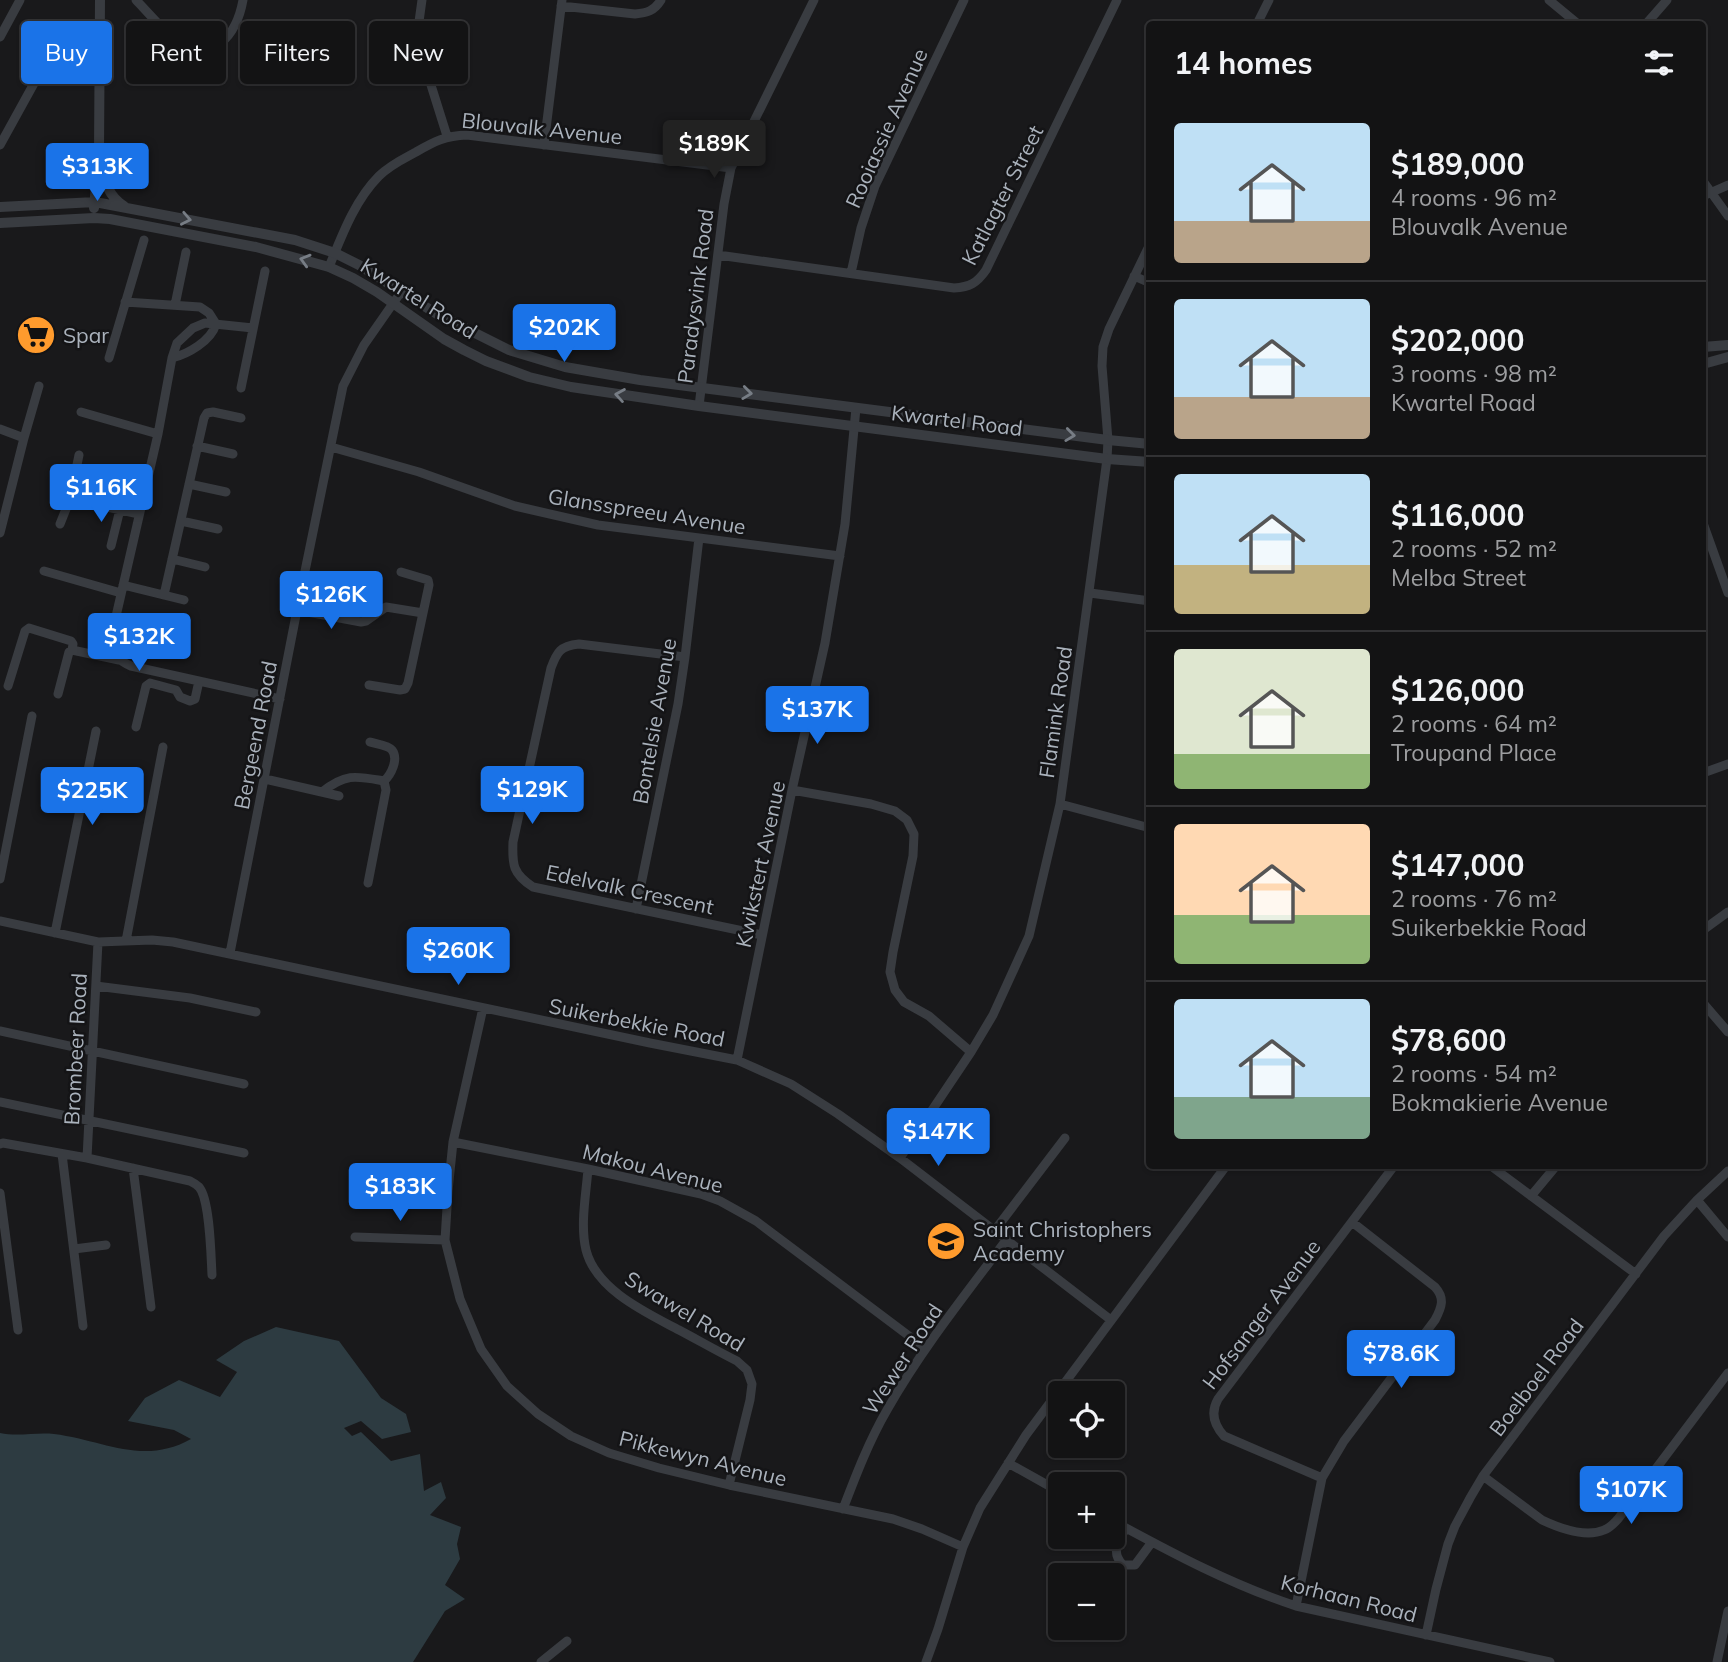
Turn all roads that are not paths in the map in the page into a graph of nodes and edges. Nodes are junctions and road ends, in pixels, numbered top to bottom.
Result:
1 (20, 0) edge
2 (94, 0) edge
3 (100, 0) edge
4 (110, 0) edge
5 (136, 0) edge
6 (243, 0) edge
7 (422, 0) edge
8 (660, 0) edge
9 (814, 0) edge
10 (964, 0) edge
11 (1116, 0) edge
12 (1269, 0) edge
13 (1549, 0) edge
14 (1667, 0) edge
15 (562, 3) edge
16 (97, 21) edge
17 (99, 21) edge
18 (101, 21) edge
19 (1258, 21) edge
20 (1574, 21) edge
21 (1649, 21) edge
22 (3, 26) edge
23 (0, 37) edge
24 (34, 84) edge
25 (99, 84) edge
26 (447, 136) junction
27 (0, 145) edge
28 (544, 145) junction
29 (99, 150) junction
30 (732, 168) junction
31 (98, 173) junction
32 (1728, 185) edge
33 (1707, 194) edge
34 (95, 202) junction
35 (66, 203) junction
36 (0, 207) edge
37 (127, 208) junction
38 (1728, 216) edge
39 (94, 218) junction
40 (0, 223) edge
41 (144, 240) dead end
42 (186, 252) dead end
43 (1146, 252) edge
44 (335, 253) junction
45 (718, 255) junction
46 (329, 267) junction
47 (265, 271) dead end
48 (851, 273) junction
49 (1134, 276) junction
50 (1146, 281) edge
51 (401, 292) junction
52 (125, 302) junction
53 (393, 303) junction
54 (175, 305) junction
55 (216, 324) junction
56 (461, 327) junction
57 (253, 328) junction
58 (450, 342) junction
59 (1728, 345) edge
60 (1706, 347) edge
61 (1728, 357) edge
62 (109, 358) dead end
63 (172, 358) junction
64 (538, 360) junction
65 (1706, 363) edge
66 (640, 380) junction
67 (39, 386) dead end
68 (571, 387) junction
69 (701, 387) junction
70 (241, 388) dead end
71 (773, 396) junction
72 (662, 401) junction
73 (698, 406) junction
74 (856, 408) junction
75 (81, 412) dead end
76 (908, 414) junction
77 (770, 415) junction
78 (241, 418) dead end
79 (854, 426) junction
80 (1012, 428) junction
81 (0, 429) edge
82 (158, 434) junction
83 (932, 436) junction
84 (24, 438) junction
85 (1108, 440) junction
86 (1146, 444) edge
87 (197, 446) junction
88 (331, 447) junction
89 (1041, 450) junction
90 (233, 454) dead end
91 (79, 455) dead end
92 (1107, 459) junction
93 (1146, 462) edge
94 (130, 469) dead end
95 (189, 484) junction
96 (226, 492) dead end
97 (70, 499) junction
98 (120, 510) junction
99 (139, 514) junction
100 (181, 521) junction
101 (60, 524) dead end
102 (218, 529) dead end
103 (1706, 531) edge
104 (0, 533) edge
105 (699, 538) junction
106 (111, 546) dead end
107 (840, 556) junction
108 (172, 559) junction
109 (205, 567) dead end
110 (44, 571) dead end
111 (401, 572) dead end
112 (122, 589) junction
113 (1090, 593) junction
114 (1728, 593) edge
115 (164, 595) junction
116 (184, 600) dead end
117 (1146, 600) edge
118 (297, 610) junction
119 (423, 613) junction
120 (72, 650) junction
121 (116, 657) junction
122 (685, 657) junction
123 (199, 681) junction
124 (369, 685) dead end
125 (8, 686) dead end
126 (58, 694) dead end
127 (280, 699) junction
128 (32, 716) dead end
129 (136, 727) dead end
130 (96, 731) dead end
131 (370, 742) dead end
132 (163, 747) dead end
133 (1728, 764) edge
134 (1706, 772) edge
135 (265, 779) junction
136 (384, 781) junction
137 (792, 790) junction
138 (322, 792) junction
139 (339, 796) dead end
140 (1060, 804) junction
141 (1146, 827) edge
142 (0, 879) edge
143 (368, 883) dead end
144 (636, 909) junction
145 (1728, 912) edge
146 (0, 921) edge
147 (1706, 928) edge
148 (55, 933) junction
149 (762, 935) junction
150 (126, 941) junction
151 (98, 942) junction
152 (230, 953) junction
153 (96, 986) junction
154 (1706, 1006) edge
155 (483, 1008) junction
156 (256, 1012) dead end
157 (0, 1031) edge
158 (1728, 1032) edge
159 (93, 1051) junction
160 (971, 1052) junction
161 (737, 1060) junction
162 (244, 1084) dead end
163 (0, 1102) edge
164 (89, 1121) junction
165 (1065, 1138) dead end
166 (453, 1142) junction
167 (0, 1144) edge
168 (244, 1153) dead end
169 (62, 1154) junction
170 (87, 1158) junction
171 (900, 1158) junction
172 (133, 1168) junction
173 (589, 1169) junction
174 (1224, 1169) edge
175 (1392, 1169) edge
176 (1495, 1169) edge
177 (1554, 1169) edge
178 (1728, 1171) edge
179 (0, 1194) edge
180 (1531, 1196) junction
181 (1697, 1200) junction
182 (1352, 1222) junction
183 (995, 1230) junction
184 (355, 1237) dead end
185 (1728, 1237) edge
186 (1007, 1239) junction
187 (445, 1240) junction
188 (106, 1245) dead end
189 (74, 1249) junction
190 (1636, 1274) junction
191 (212, 1275) dead end
192 (151, 1307) dead end
193 (1111, 1320) junction
194 (83, 1326) dead end
195 (18, 1330) dead end
196 (925, 1348) junction
197 (1728, 1373) edge
198 (1008, 1463) junction
199 (1483, 1476) junction
200 (1322, 1478) junction
201 (729, 1485) junction
202 (1048, 1485) edge
203 (844, 1508) junction
204 (1126, 1528) joint
205 (1152, 1542) junction
206 (963, 1547) junction
207 (1296, 1606) junction
208 (1728, 1611) edge
209 (1426, 1635) junction
210 (567, 1642) dead end
211 (541, 1662) edge
212 (926, 1662) edge
213 (1550, 1662) edge
214 (1717, 1662) edge

1 - 22 street
2 - 16 street
3 - 17 street
4 - 18 street
5 - 6 street
7 - 26 street
8 - 15 street
9 - 30 street, Paradysvink Road
10 - 48 street, Rooiassie Avenue
11 - 48 street, Katlagter Street
12 - 19 street
13 - 20 street
14 - 21 street
15 - 28 street
22 - 23 street
24 - 27 street
25 - 29 street
26 - 28 street, Blouvalk Avenue
26 - 44 street, Blouvalk Avenue
28 - 30 street, Blouvalk Avenue
29 - 31 street
29 - 37 street
30 - 45 street, Paradysvink Road
31 - 34 street
31 - 35 street
32 - 33 street
33 - 38 street
34 - 35 street, Kwartel Road
34 - 37 street, Kwartel Road
34 - 39 street
35 - 36 street, Kwartel Road
37 -> 44 street, Kwartel Road
39 - 40 street, Kwartel Road
46 -> 39 street, Kwartel Road
41 - 52 street
42 - 54 street
43 - 49 street, Flamink Road
44 - 46 street, Blouvalk Avenue
44 - 51 street, Kwartel Road
45 - 48 street, Katlagter Street
45 - 69 street, Paradysvink Road
46 - 53 street, Kwartel Road
47 - 57 street
49 - 50 street
49 - 85 street, Flamink Road
51 - 53 street, Bergeend Road
51 - 56 street, Kwartel Road
52 - 54 street
52 - 62 street
53 - 58 street, Kwartel Road
53 - 88 street, Bergeend Road
54 - 55 street
55 - 57 street
55 - 63 street
55 - 63 street
56 - 58 street
56 - 64 street, Kwartel Road
57 - 70 street
58 - 68 street, Kwartel Road
59 - 60 street
61 - 65 street
63 - 82 street
64 - 66 street, Kwartel Road
64 - 68 street
66 - 69 street, Kwartel Road
66 - 72 street
67 - 84 street
72 -> 68 street, Kwartel Road
69 -> 71 street, Kwartel Road
69 - 73 street, Paradysvink Road
71 - 74 street, Kwartel Road
71 - 77 street
72 - 73 street, Kwartel Road
73 - 77 street, Kwartel Road
74 - 76 street, Kwartel Road
74 - 79 street, Kwikstert Avenue
75 - 82 street
76 - 80 street, Kwartel Road
76 - 83 street
77 - 79 street, Kwartel Road
78 - 87 street
79 - 83 street, Kwartel Road
79 - 107 street, Kwikstert Avenue
80 -> 85 street, Kwartel Road
80 - 89 street
81 - 84 street
82 - 99 street
83 - 89 street, Kwartel Road
84 - 104 street
85 - 86 street, Kwartel Road
85 - 92 street, Flamink Road
87 - 90 street
87 - 95 street
88 - 105 street, Glansspreeu Avenue
88 - 118 street, Bergeend Road
89 - 92 street, Kwartel Road
91 - 97 street
92 - 93 street, Kwartel Road
92 - 113 street, Flamink Road
94 - 98 street
95 - 96 street
95 - 100 street
97 - 98 street
97 - 101 street
98 - 99 street
98 - 106 street
99 - 112 street
100 - 102 street
100 - 108 street
103 - 114 street
105 - 107 street, Glansspreeu Avenue
105 - 122 street, Bontelsie Avenue
107 - 137 street, Kwikstert Avenue
108 - 109 street
108 - 115 street
110 - 112 street
111 - 119 street
112 - 115 street
112 - 121 street
113 - 117 street
113 - 140 street, Flamink Road
115 - 116 street
118 - 119 street
118 - 127 street, Bergeend Road
119 - 124 street
120 - 121 street
120 - 125 street
120 - 126 street
121 - 123 street
122 - 144 street, Bontelsie Avenue
122 - 144 street, Edelvalk Crescent
123 - 127 street
123 - 129 street
127 - 135 street, Bergeend Road
128 - 142 street
130 - 148 street
131 - 136 street
132 - 150 street
133 - 134 street
135 - 138 street
135 - 152 street, Bergeend Road
136 - 138 street
136 - 143 street
137 - 149 street, Kwikstert Avenue
137 - 160 street
138 - 139 street
140 - 141 street
140 - 160 street, Flamink Road
144 - 149 street, Edelvalk Crescent
145 - 147 street
146 - 148 street, Suikerbekkie Road
148 - 151 street, Suikerbekkie Road
149 - 161 street, Kwikstert Avenue
150 - 151 street, Suikerbekkie Road
150 - 152 street, Suikerbekkie Road
151 - 153 street, Brombeer Road
152 - 155 street, Suikerbekkie Road
153 - 156 street
153 - 159 street, Brombeer Road
154 - 158 street
155 - 161 street, Suikerbekkie Road
155 - 166 street, Pikkewyn Avenue
157 - 159 street
159 - 162 street
159 - 164 street, Brombeer Road
160 - 171 street, Flamink Road
161 - 171 street, Suikerbekkie Road
163 - 164 street
164 - 168 street
164 - 170 street, Brombeer Road
165 - 183 street
166 - 173 street, Makou Avenue
166 - 187 street, Pikkewyn Avenue
167 - 169 street
169 - 170 street
169 - 189 street
170 - 172 street
171 - 183 street, Suikerbekkie Road
172 - 191 street
172 - 192 street
173 - 196 street, Makou Avenue
173 - 201 street, Swawel Road
174 - 193 street
175 - 182 street, Hofsanger Avenue
176 - 180 street
177 - 180 street
178 - 181 street, Boelboel Road
179 - 195 street
180 - 190 street
181 - 185 street
181 - 190 street, Boelboel Road
182 - 200 street
182 - 200 street, Hofsanger Avenue
183 - 186 street, Suikerbekkie Road
184 - 187 street
186 - 193 street, Suikerbekkie Road
186 - 196 street, Wewer Road
187 - 201 street, Pikkewyn Avenue
188 - 189 street
189 - 194 street
190 - 199 street, Boelboel Road
193 - 198 street
196 - 203 street, Wewer Road
197 - 199 street
198 - 202 street
198 - 206 street
199 - 209 street, Boelboel Road
200 - 207 street
201 - 203 street, Pikkewyn Avenue
203 - 206 street, Pikkewyn Avenue
204 - 205 street, Korhaan Road
204 - 205 street
205 - 207 street, Korhaan Road
206 - 212 street
207 - 209 street, Korhaan Road
208 - 214 street
209 - 213 street, Korhaan Road
210 - 211 street

